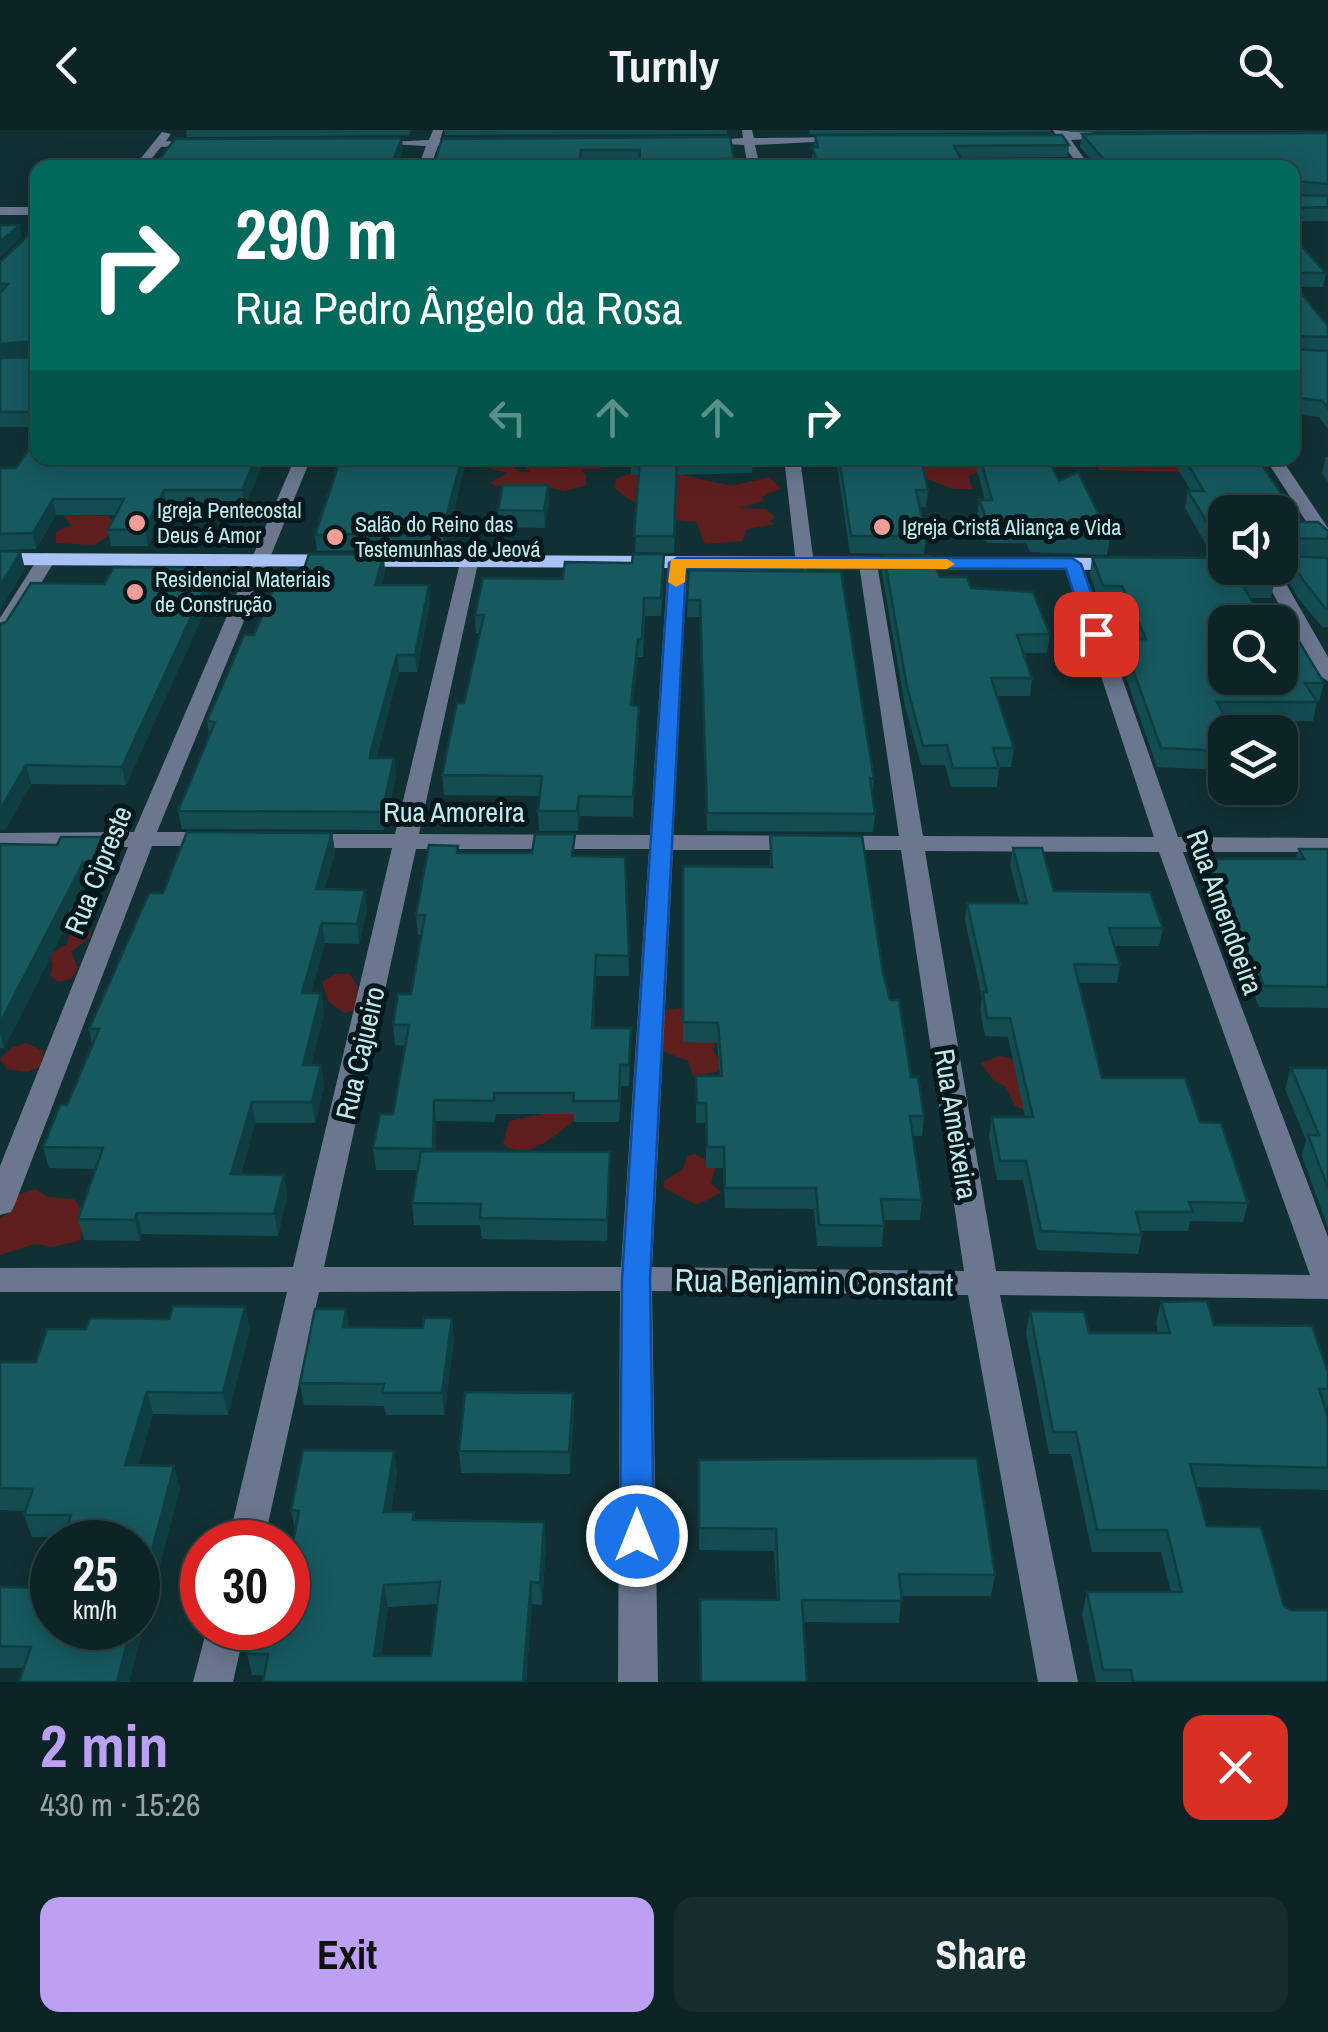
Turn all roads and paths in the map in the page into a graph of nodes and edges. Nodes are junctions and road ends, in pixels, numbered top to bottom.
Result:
1 (169, 130) edge
2 (438, 130) edge
3 (1060, 134) edge
4 (748, 136) edge
5 (1119, 137) edge
6 (1024, 138) edge
7 (867, 140) edge
8 (492, 142) edge
9 (690, 142) edge
10 (354, 143) edge
11 (432, 143) junction
12 (157, 144) junction
13 (216, 144) edge
14 (144, 160) edge
15 (427, 160) edge
16 (1080, 160) edge
17 (30, 211) edge
18 (0, 212) edge
19 (299, 465) edge
20 (793, 465) edge
21 (1278, 465) edge
22 (1328, 542) edge
23 (0, 559) edge
24 (47, 560) junction
25 (257, 561) junction
26 (469, 563) junction
27 (677, 563) junction
28 (805, 564) junction
29 (868, 564) junction
30 (1072, 564) junction
31 (1148, 565) edge
32 (1298, 566) edge
33 (1328, 566) edge
34 (1278, 585) edge
35 (0, 634) edge
36 (1328, 675) edge
37 (142, 838) junction
38 (0, 840) edge
39 (238, 840) edge
40 (276, 840) edge
41 (408, 842) junction
42 (662, 842) junction
43 (1168, 844) junction
44 (912, 845) junction
45 (1328, 845) edge
46 (0, 1204) edge
47 (308, 1278) junction
48 (1328, 1278) edge
49 (636, 1279) junction
50 (0, 1280) edge
51 (982, 1284) junction
52 (1328, 1286) edge
53 (251, 1520) edge
54 (221, 1650) edge
55 (213, 1682) edge
56 (638, 1682) edge
57 (1058, 1682) edge

1 - 12 street
2 - 11 street
3 - 5 street
3 - 6 street
3 - 16 street
4 - 7 street
4 - 9 street
8 - 11 street
10 - 11 street
11 - 15 street
12 - 13 street
12 - 14 street
17 - 18 street
19 - 25 street, Rua Cipreste
20 - 28 street
21 - 22 street
23 - 24 main road
24 - 25 main road
24 - 35 street
25 - 26 main road
25 - 37 street, Rua Cipreste
26 - 27 main road
26 - 41 street, Rua Cajueiro
27 - 28 main road
27 - 42 street
28 - 29 main road
29 - 30 main road
29 - 44 street, Rua Ameixeira
30 - 31 main road
30 - 43 street, Rua Amendoeira
32 - 33 main road
34 - 36 street
37 - 38 street
37 - 39 street
37 - 46 street, Rua Cipreste
40 - 41 street, Rua Amoreira
41 - 42 street, Rua Amoreira
41 - 47 street, Rua Cajueiro
42 - 44 street, Rua Amoreira
42 - 49 street
43 - 44 street, Rua Amoreira
43 - 45 street, Rua Amoreira
43 - 48 street, Rua Amendoeira
44 - 51 street, Rua Ameixeira
47 - 49 street, Rua Benjamin Constant
47 - 50 street, Rua Benjamin Constant
47 - 53 street, Rua Cajueiro
49 - 51 street, Rua Benjamin Constant
49 - 56 street
51 - 52 street, Rua Benjamin Constant
51 - 57 street, Rua Ameixeira
54 - 55 street

